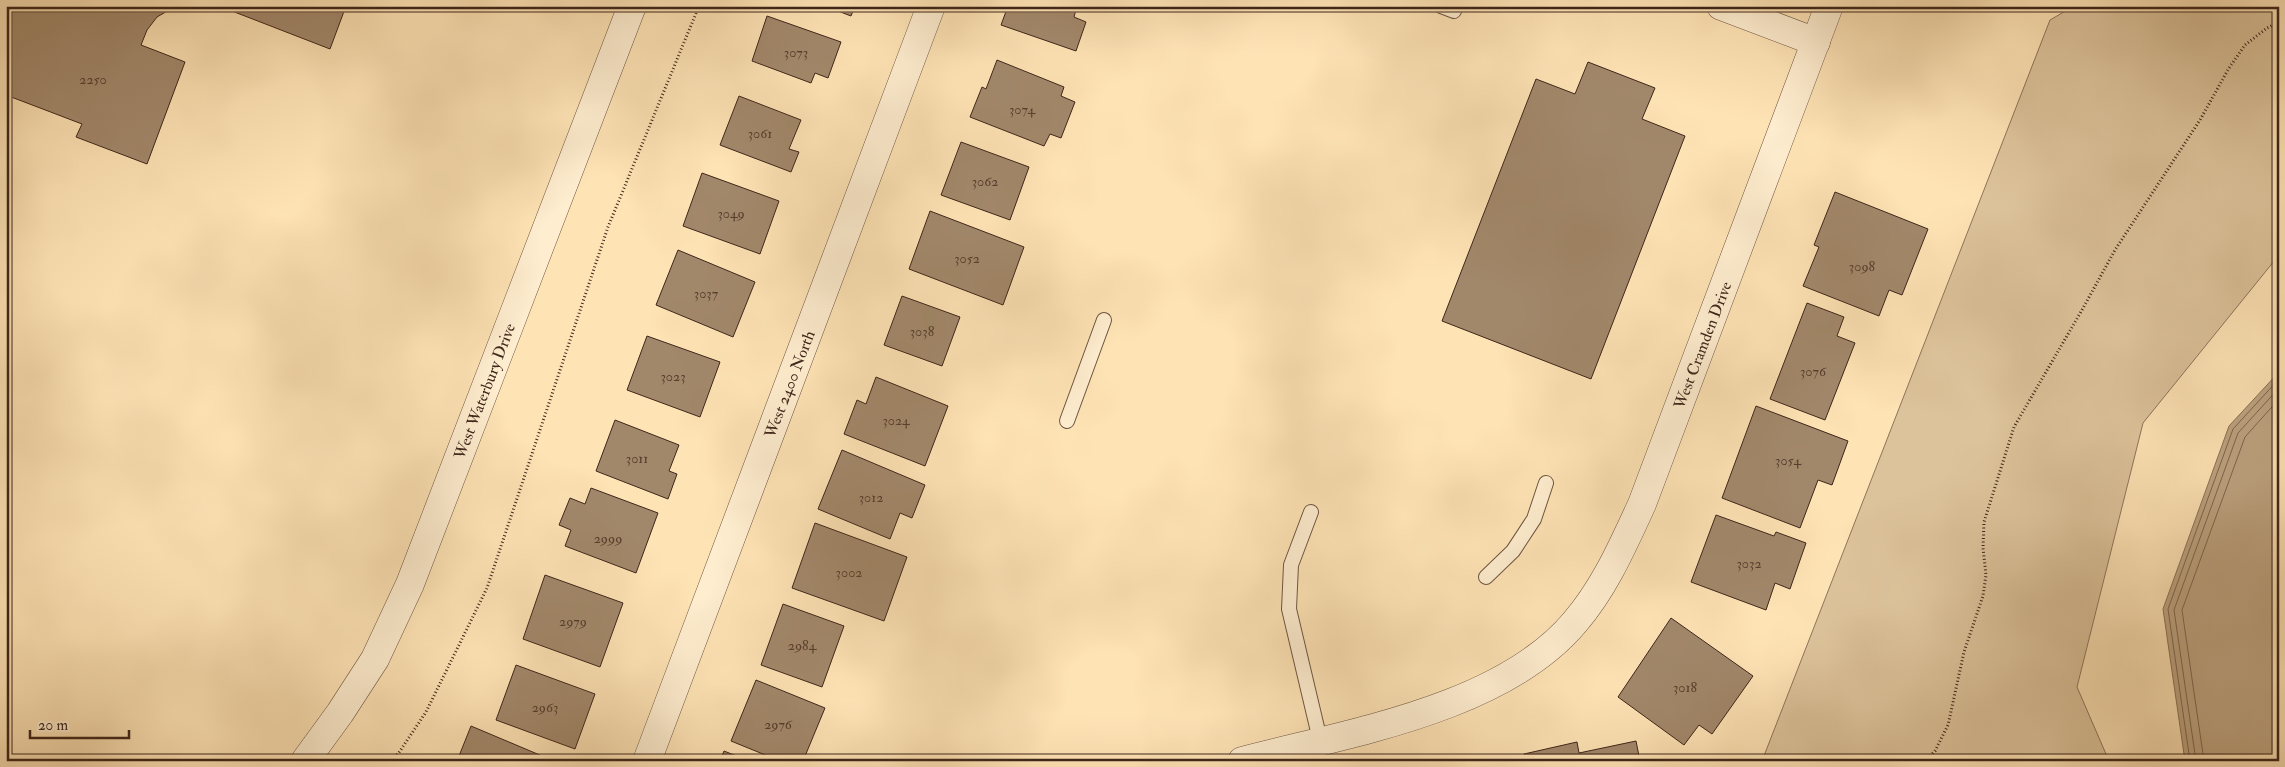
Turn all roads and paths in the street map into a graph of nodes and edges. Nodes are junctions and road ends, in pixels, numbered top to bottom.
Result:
1 (632, 6) edge
2 (699, 6) edge
3 (931, 6) edge
4 (1721, 6) edge
5 (1829, 6) edge
6 (2279, 22) edge
7 (1816, 42) junction
8 (1104, 320) dead end
9 (1067, 421) dead end
10 (1546, 483) dead end
11 (1310, 512) dead end
12 (1486, 577) dead end
13 (1320, 740) junction
14 (305, 761) edge
15 (384, 761) edge
16 (647, 761) edge
17 (1242, 761) edge
18 (1925, 761) edge

1 - 14 street, West Waterbury Drive
2 - 15 path
3 - 16 street, West 2400 North
4 - 7 street
5 - 7 street, West Cramden Drive
6 - 18 path
7 - 13 street, West Cramden Drive
8 - 9 lane
10 - 12 lane
11 - 13 lane
13 - 17 street, West Cramden Drive

